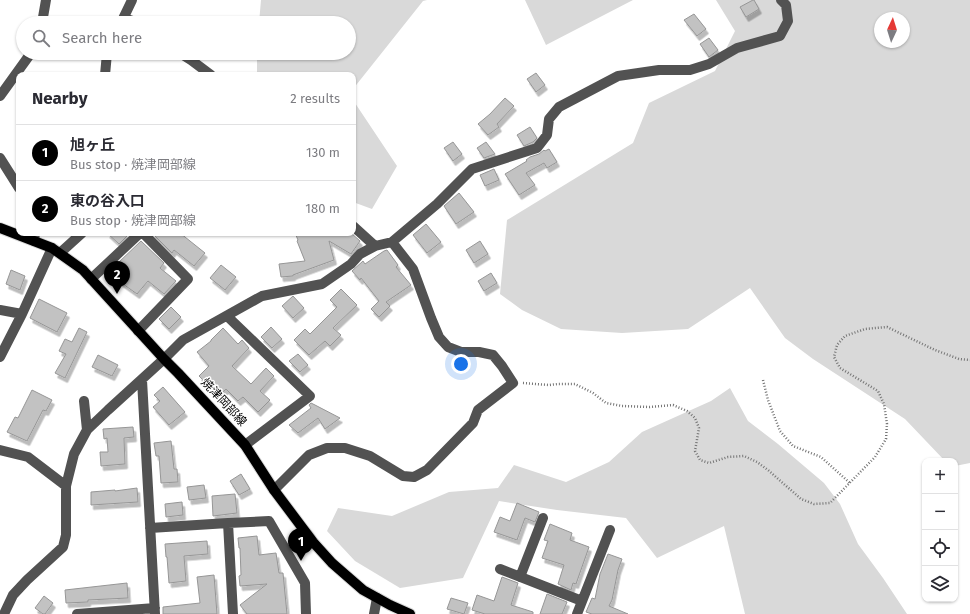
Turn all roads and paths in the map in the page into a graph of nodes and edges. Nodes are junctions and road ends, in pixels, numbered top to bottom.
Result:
1 (46, 0) edge
2 (132, 0) edge
3 (781, 0) edge
4 (43, 16) edge
5 (124, 16) edge
6 (26, 60) edge
7 (106, 60) edge
8 (191, 60) edge
9 (17, 72) edge
10 (105, 72) edge
11 (207, 72) edge
12 (16, 74) edge
13 (0, 96) edge
14 (0, 158) edge
15 (16, 183) edge
16 (0, 228) edge
17 (356, 229) edge
18 (16, 232) edge
19 (78, 236) edge
20 (138, 236) edge
21 (144, 236) edge
22 (35, 237) edge
23 (392, 242) junction
24 (375, 246) junction
25 (56, 251) junction
26 (91, 279) junction
27 (0, 310) edge
28 (22, 314) junction
29 (227, 316) junction
30 (138, 331) junction
31 (0, 357) edge
32 (164, 359) junction
33 (970, 360) edge
34 (142, 380) junction
35 (763, 380) dead end
36 (513, 383) junction
37 (84, 401) dead end
38 (87, 430) junction
39 (245, 445) junction
40 (0, 450) edge
41 (850, 483) junction
42 (66, 486) junction
43 (274, 490) junction
44 (543, 518) dead end
45 (228, 523) junction
46 (150, 528) junction
47 (610, 530) dead end
48 (500, 569) dead end
49 (520, 577) junction
50 (377, 598) junction
51 (582, 601) junction
52 (155, 611) edge
53 (4, 614) edge
54 (77, 614) edge
55 (91, 614) edge
56 (233, 614) edge
57 (306, 614) edge
58 (374, 614) edge
59 (410, 614) edge
60 (577, 614) edge

1 - 4 street
2 - 5 street
3 - 23 street
6 - 9 street
7 - 10 street
8 - 11 street
12 - 13 street
14 - 15 street
16 - 18 main road, 焼津岡部線
17 - 24 street
19 - 25 street
20 - 26 street
21 - 30 street
22 - 25 main road, 焼津岡部線
23 - 24 street
23 - 36 street
24 - 29 street
25 - 26 main road, 焼津岡部線
25 - 28 street
26 - 30 main road, 焼津岡部線
27 - 28 street
28 - 31 street
29 - 32 street
29 - 39 street
30 - 32 main road, 焼津岡部線
32 - 34 street
32 - 39 main road, 焼津岡部線
33 - 41 path
34 - 38 street
34 - 46 street
35 - 41 path
36 - 41 path
36 - 43 street
37 - 38 street
38 - 42 street
39 - 43 main road, 焼津岡部線
40 - 42 street
42 - 53 street
43 - 50 main road, 焼津岡部線
44 - 49 street
45 - 46 street
45 - 56 street
45 - 57 street
46 - 52 street
47 - 51 street
48 - 49 street
49 - 51 street
50 - 58 street
50 - 59 main road, 焼津岡部線
51 - 60 street
52 - 55 street
54 - 55 street

